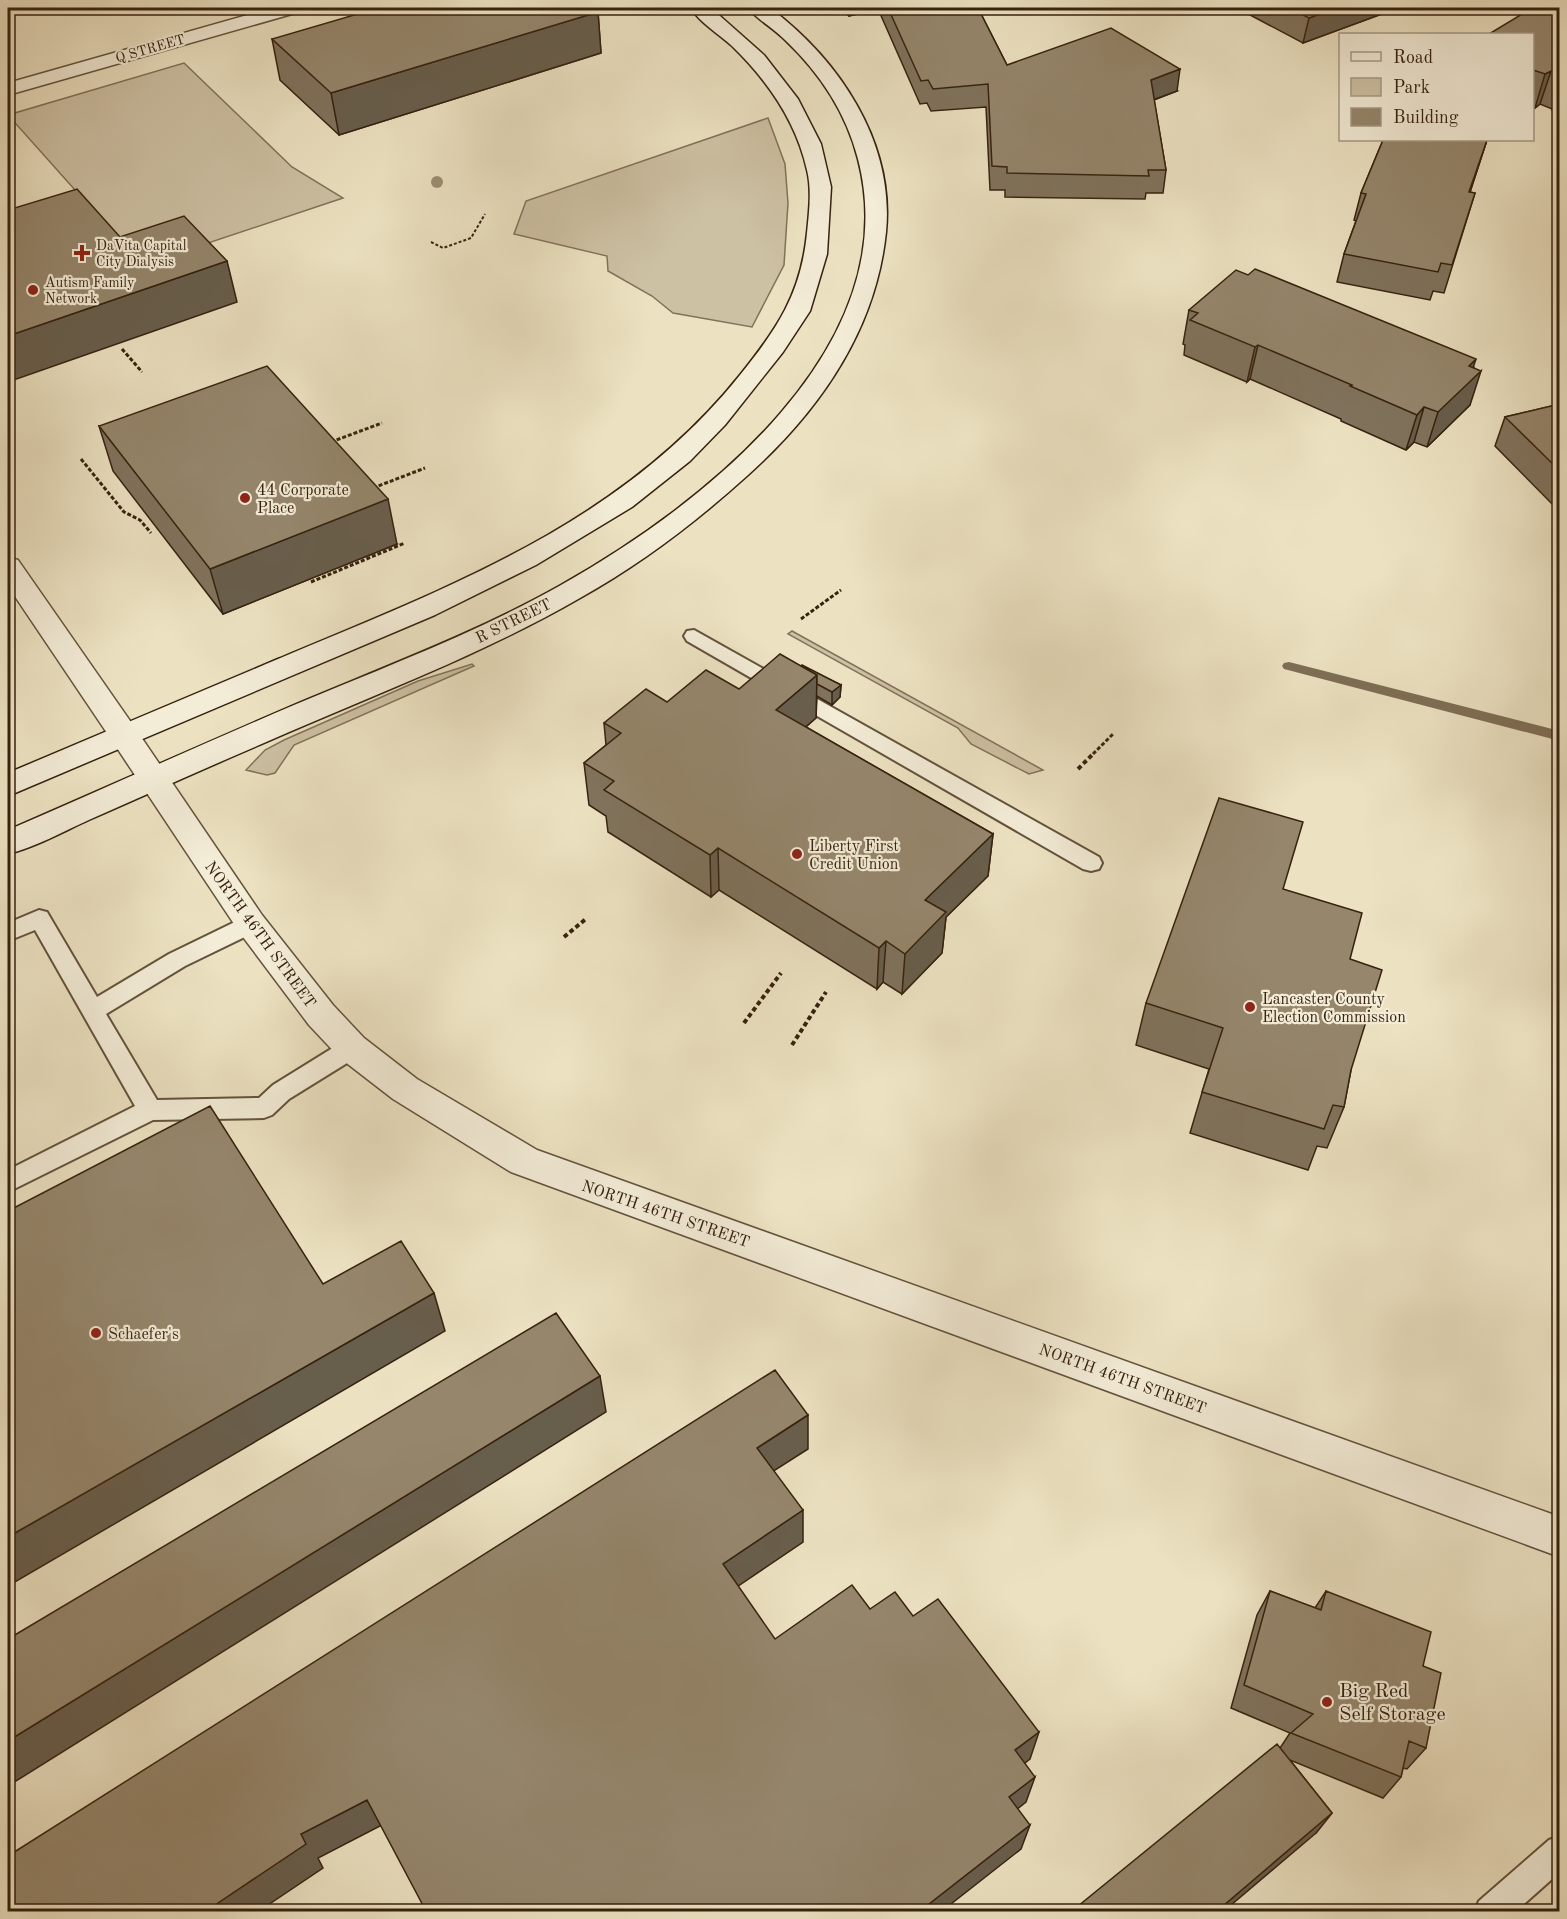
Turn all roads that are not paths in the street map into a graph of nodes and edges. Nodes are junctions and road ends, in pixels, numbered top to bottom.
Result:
1 (292, 8) edge
2 (700, 8) edge
3 (758, 8) edge
4 (8, 89) edge
5 (8, 566) edge
6 (694, 636) dead end
7 (124, 735) junction
8 (153, 779) junction
9 (8, 785) edge
10 (8, 843) edge
11 (1091, 863) dead end
12 (250, 924) junction
13 (8, 933) edge
14 (94, 1010) junction
15 (352, 1048) junction
16 (150, 1110) junction
17 (8, 1182) edge
18 (1560, 1537) edge
19 (1560, 1851) edge
20 (1490, 1911) edge

1 - 4 main road, Q STREET
2 - 7 main road
3 - 8 main road, R STREET
5 - 7 main road, NORTH 46TH STREET
6 - 11 lane
7 - 8 main road, NORTH 46TH STREET
7 - 9 main road
8 - 10 main road, R STREET
8 - 12 main road, NORTH 46TH STREET
12 - 14 lane
12 - 15 main road, NORTH 46TH STREET
13 - 14 lane
14 - 16 lane
15 - 16 lane
15 - 18 main road, NORTH 46TH STREET
16 - 17 lane
19 - 20 lane

